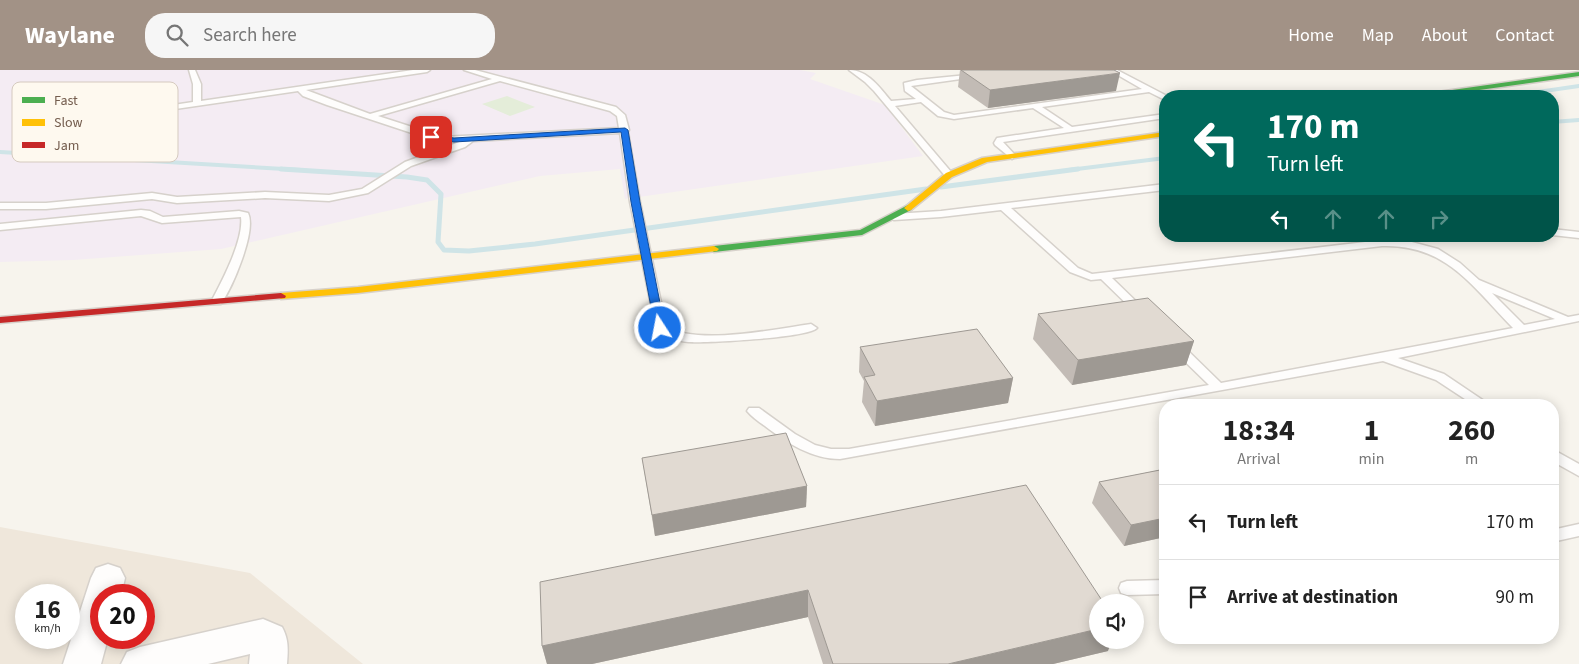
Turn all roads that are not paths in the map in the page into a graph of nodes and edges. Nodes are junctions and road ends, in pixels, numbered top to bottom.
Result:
1 (192, 70) edge
2 (426, 70) edge
3 (467, 70) edge
4 (852, 70) edge
5 (1112, 70) edge
6 (986, 74) edge
7 (1579, 74) edge
8 (501, 79) junction
9 (1579, 79) edge
10 (299, 88) junction
11 (1150, 90) junction
12 (1466, 90) edge
13 (1503, 90) edge
14 (1159, 95) edge
15 (922, 100) junction
16 (197, 103) junction
17 (889, 104) junction
18 (178, 106) edge
19 (1035, 106) junction
20 (370, 116) junction
21 (1159, 117) edge
22 (1070, 129) junction
23 (625, 130) junction
24 (1159, 135) edge
25 (470, 139) junction
26 (1159, 140) edge
27 (1012, 156) junction
28 (977, 164) junction
29 (945, 177) junction
30 (1159, 188) edge
31 (172, 200) junction
32 (0, 206) edge
33 (46, 206) junction
34 (1004, 206) junction
35 (147, 213) junction
36 (894, 217) junction
37 (29, 223) junction
38 (0, 227) edge
39 (1559, 233) edge
40 (1579, 235) edge
41 (645, 248) junction
42 (1104, 276) junction
43 (1471, 280) junction
44 (223, 290) junction
45 (217, 302) junction
46 (0, 309) edge
47 (1147, 318) edge
48 (1579, 318) edge
49 (0, 320) edge
50 (1566, 320) junction
51 (811, 328) dead end
52 (1522, 330) junction
53 (1168, 339) edge
54 (1385, 357) junction
55 (1218, 387) junction
56 (1474, 399) edge
57 (754, 411) dead end
58 (1559, 458) edge
59 (1579, 471) edge
60 (1579, 530) edge
61 (1559, 534) edge
62 (1159, 587) edge
63 (1127, 588) dead end
64 (90, 637) edge
65 (82, 664) edge
66 (140, 664) edge
67 (268, 664) edge

1 - 16 lane
2 - 10 lane
3 - 8 lane
4 - 17 lane
5 - 11 lane
6 - 15 lane
7 - 12 street
8 - 20 lane
8 - 23 lane
9 - 13 street
10 - 16 lane
10 - 20 lane
11 - 14 lane
11 - 19 lane
15 - 17 lane
15 - 19 lane
16 - 18 lane
17 - 29 lane
19 - 22 lane
20 - 25 lane
21 - 22 lane
22 - 27 lane
23 - 25 lane
23 - 41 lane
24 - 27 street
25 - 31 lane
26 - 28 street
27 - 28 street
28 - 29 street
29 - 36 street
30 - 34 lane
31 - 33 lane
31 - 35 lane
32 - 33 lane
33 - 37 lane
34 - 36 lane
34 - 42 lane
35 - 37 lane
35 - 44 lane
36 - 41 street
37 - 38 lane
39 - 40 lane
41 - 44 street
41 - 45 street
41 - 51 lane
42 - 43 lane
42 - 47 lane
43 - 50 lane
43 - 52 lane
44 - 45 lane
44 - 46 street
45 - 49 street
48 - 50 lane
50 - 52 lane
52 - 54 lane
53 - 55 lane
54 - 55 lane
54 - 56 lane
55 - 57 lane
58 - 59 lane
60 - 61 lane
62 - 63 lane
64 - 65 street
66 - 67 street

